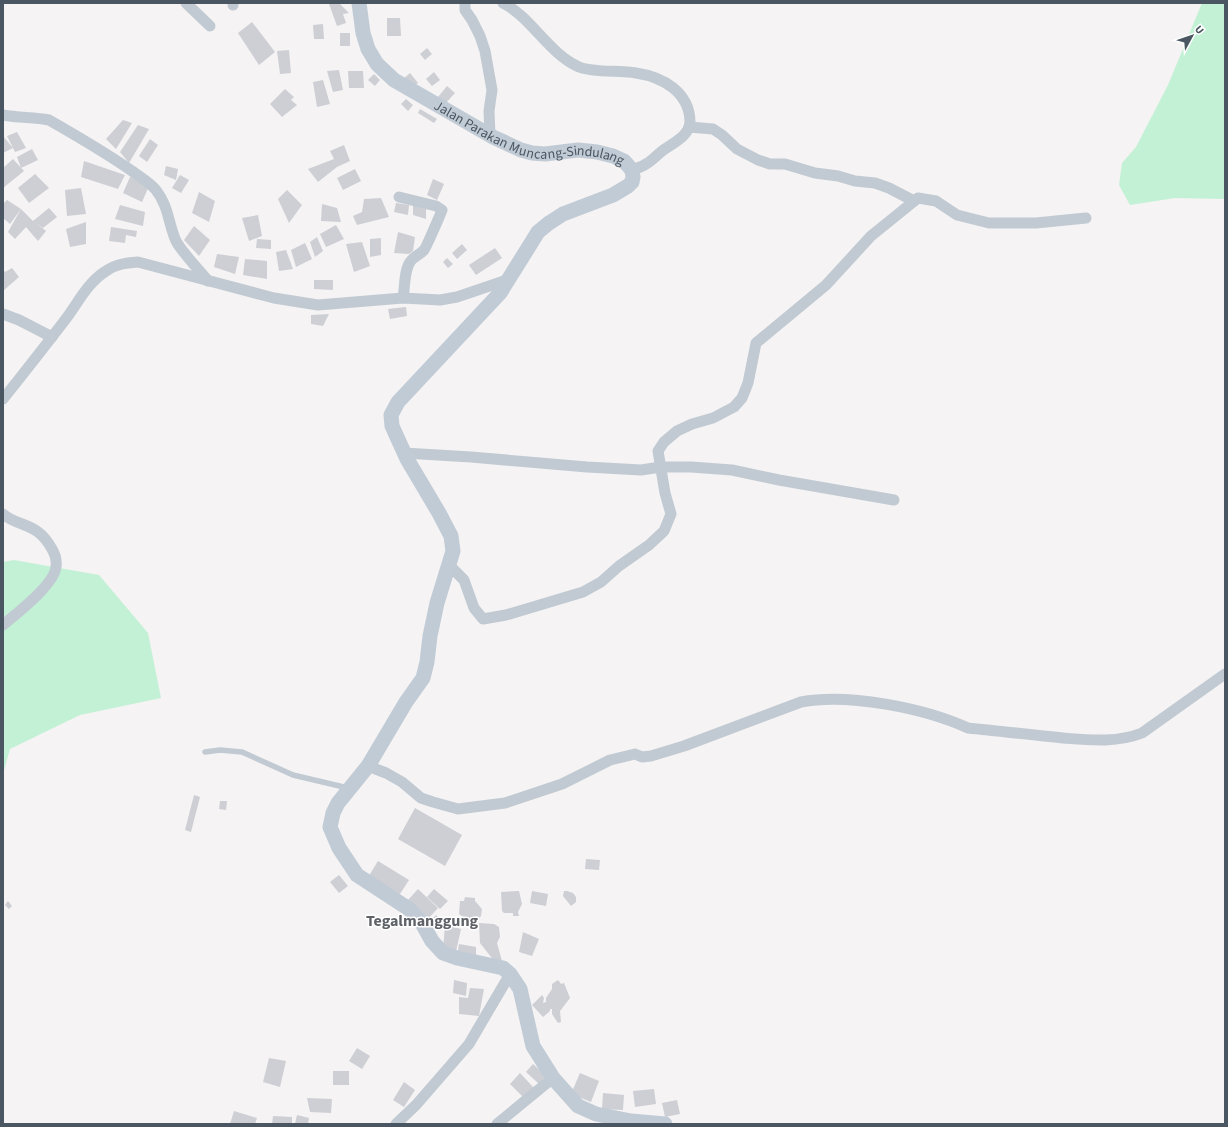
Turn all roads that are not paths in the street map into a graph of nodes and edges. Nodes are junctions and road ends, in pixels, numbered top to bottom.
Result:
1 (186, 3) edge
2 (359, 3) edge
3 (465, 3) edge
4 (503, 3) edge
5 (210, 26) dead end
6 (3, 115) edge
7 (688, 127) junction
8 (490, 135) junction
9 (632, 170) junction
10 (399, 197) dead end
11 (914, 201) junction
12 (1086, 218) dead end
13 (507, 280) junction
14 (208, 281) junction
15 (403, 298) junction
16 (3, 314) edge
17 (52, 337) junction
18 (3, 399) edge
19 (404, 453) junction
20 (660, 467) junction
21 (894, 500) dead end
22 (3, 514) edge
23 (449, 565) junction
24 (3, 625) edge
25 (1225, 674) edge
26 (205, 752) dead end
27 (368, 766) junction
28 (349, 788) junction
29 (510, 974) junction
30 (553, 1078) junction
31 (396, 1124) edge
32 (497, 1124) edge
33 (665, 1124) edge

1 - 5 street
2 - 8 street, Jalan Parakan Muncang-Sindulang
3 - 8 street
4 - 7 street
6 - 14 street
7 - 9 street
7 - 11 street
8 - 9 street, Jalan Parakan Muncang-Sindulang
9 - 13 street, Jalan Parakan Muncang-Sindulang
10 - 15 street
11 - 12 street
11 - 20 street
13 - 15 street
13 - 19 street, Jalan Parakan Muncang-Sindulang
14 - 15 street
14 - 17 street
16 - 17 street
17 - 18 street
19 - 20 street
19 - 23 street, Jalan Parakan Muncang-Sindulang
20 - 21 street
20 - 23 street
22 - 24 street
23 - 27 street, Jalan Parakan Muncang-Sindulang
25 - 27 street
26 - 28 lane
27 - 28 street, Jalan Parakan Muncang-Sindulang
28 - 29 street, Jalan Parakan Muncang-Sindulang
29 - 30 street
29 - 31 street
30 - 32 street
30 - 33 street

